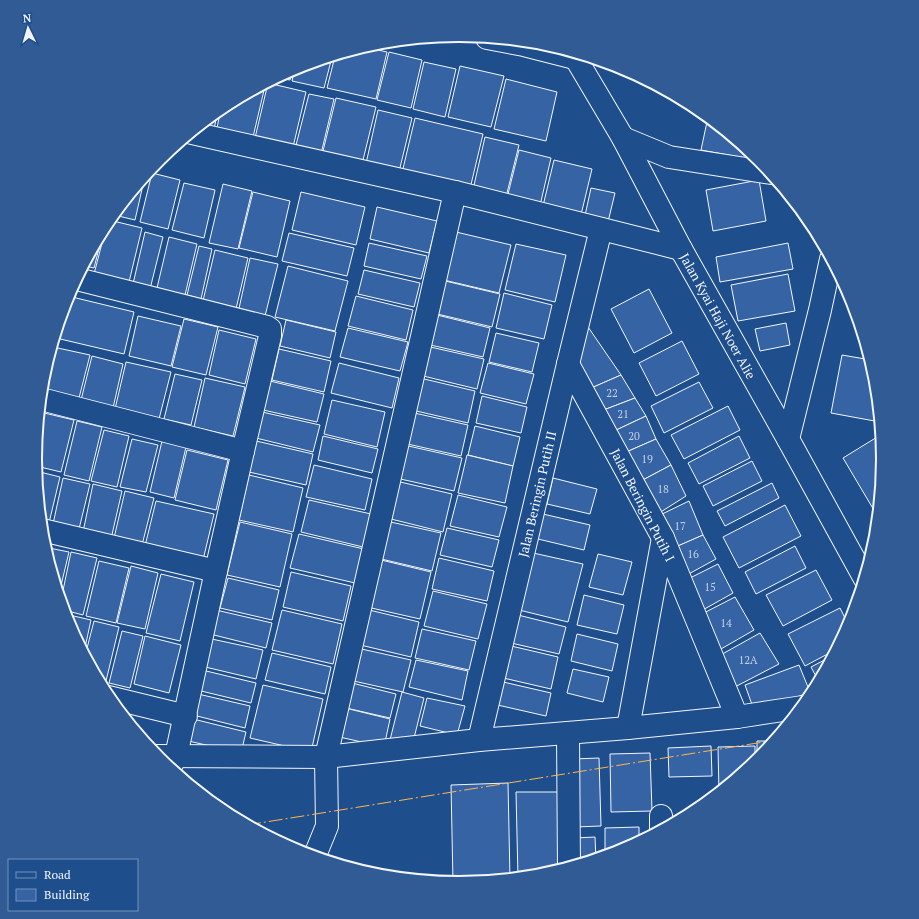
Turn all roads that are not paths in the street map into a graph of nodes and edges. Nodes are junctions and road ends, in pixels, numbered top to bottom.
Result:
1 (575, 58) edge
2 (198, 134) edge
3 (623, 138) junction
4 (762, 172) edge
5 (455, 192) junction
6 (599, 238) junction
7 (681, 249) junction
8 (829, 266) edge
9 (83, 280) edge
10 (568, 364) junction
11 (47, 400) edge
12 (788, 439) junction
13 (243, 451) junction
14 (49, 532) edge
15 (663, 538) junction
16 (216, 571) junction
17 (862, 573) edge
18 (118, 699) edge
19 (795, 708) edge
20 (186, 716) junction
21 (737, 718) junction
22 (628, 728) junction
23 (568, 733) junction
24 (479, 740) junction
25 (326, 757) junction
26 (168, 759) edge
27 (170, 760) edge
28 (317, 852) edge
29 (569, 863) edge

1 - 3 street, Jalan Kyai Haji Noer Alie
2 - 5 street
3 - 4 street
3 - 7 street, Jalan Kyai Haji Noer Alie
5 - 6 street
5 - 25 street
6 - 7 street
6 - 10 street, Jalan Beringin Putih II
7 - 12 street, Jalan Kyai Haji Noer Alie
8 - 12 street
9 - 13 street
10 - 15 street, Jalan Beringin Putih I
10 - 24 street, Jalan Beringin Putih II
11 - 13 street
12 - 17 street, Jalan Kyai Haji Noer Alie
13 - 16 street
14 - 16 street
15 - 21 street, Jalan Beringin Putih I
15 - 22 street
16 - 20 street
18 - 20 street
19 - 21 street
20 - 26 street
21 - 22 street
22 - 23 street
23 - 24 street
23 - 29 street
24 - 25 street
25 - 27 street
25 - 28 street

